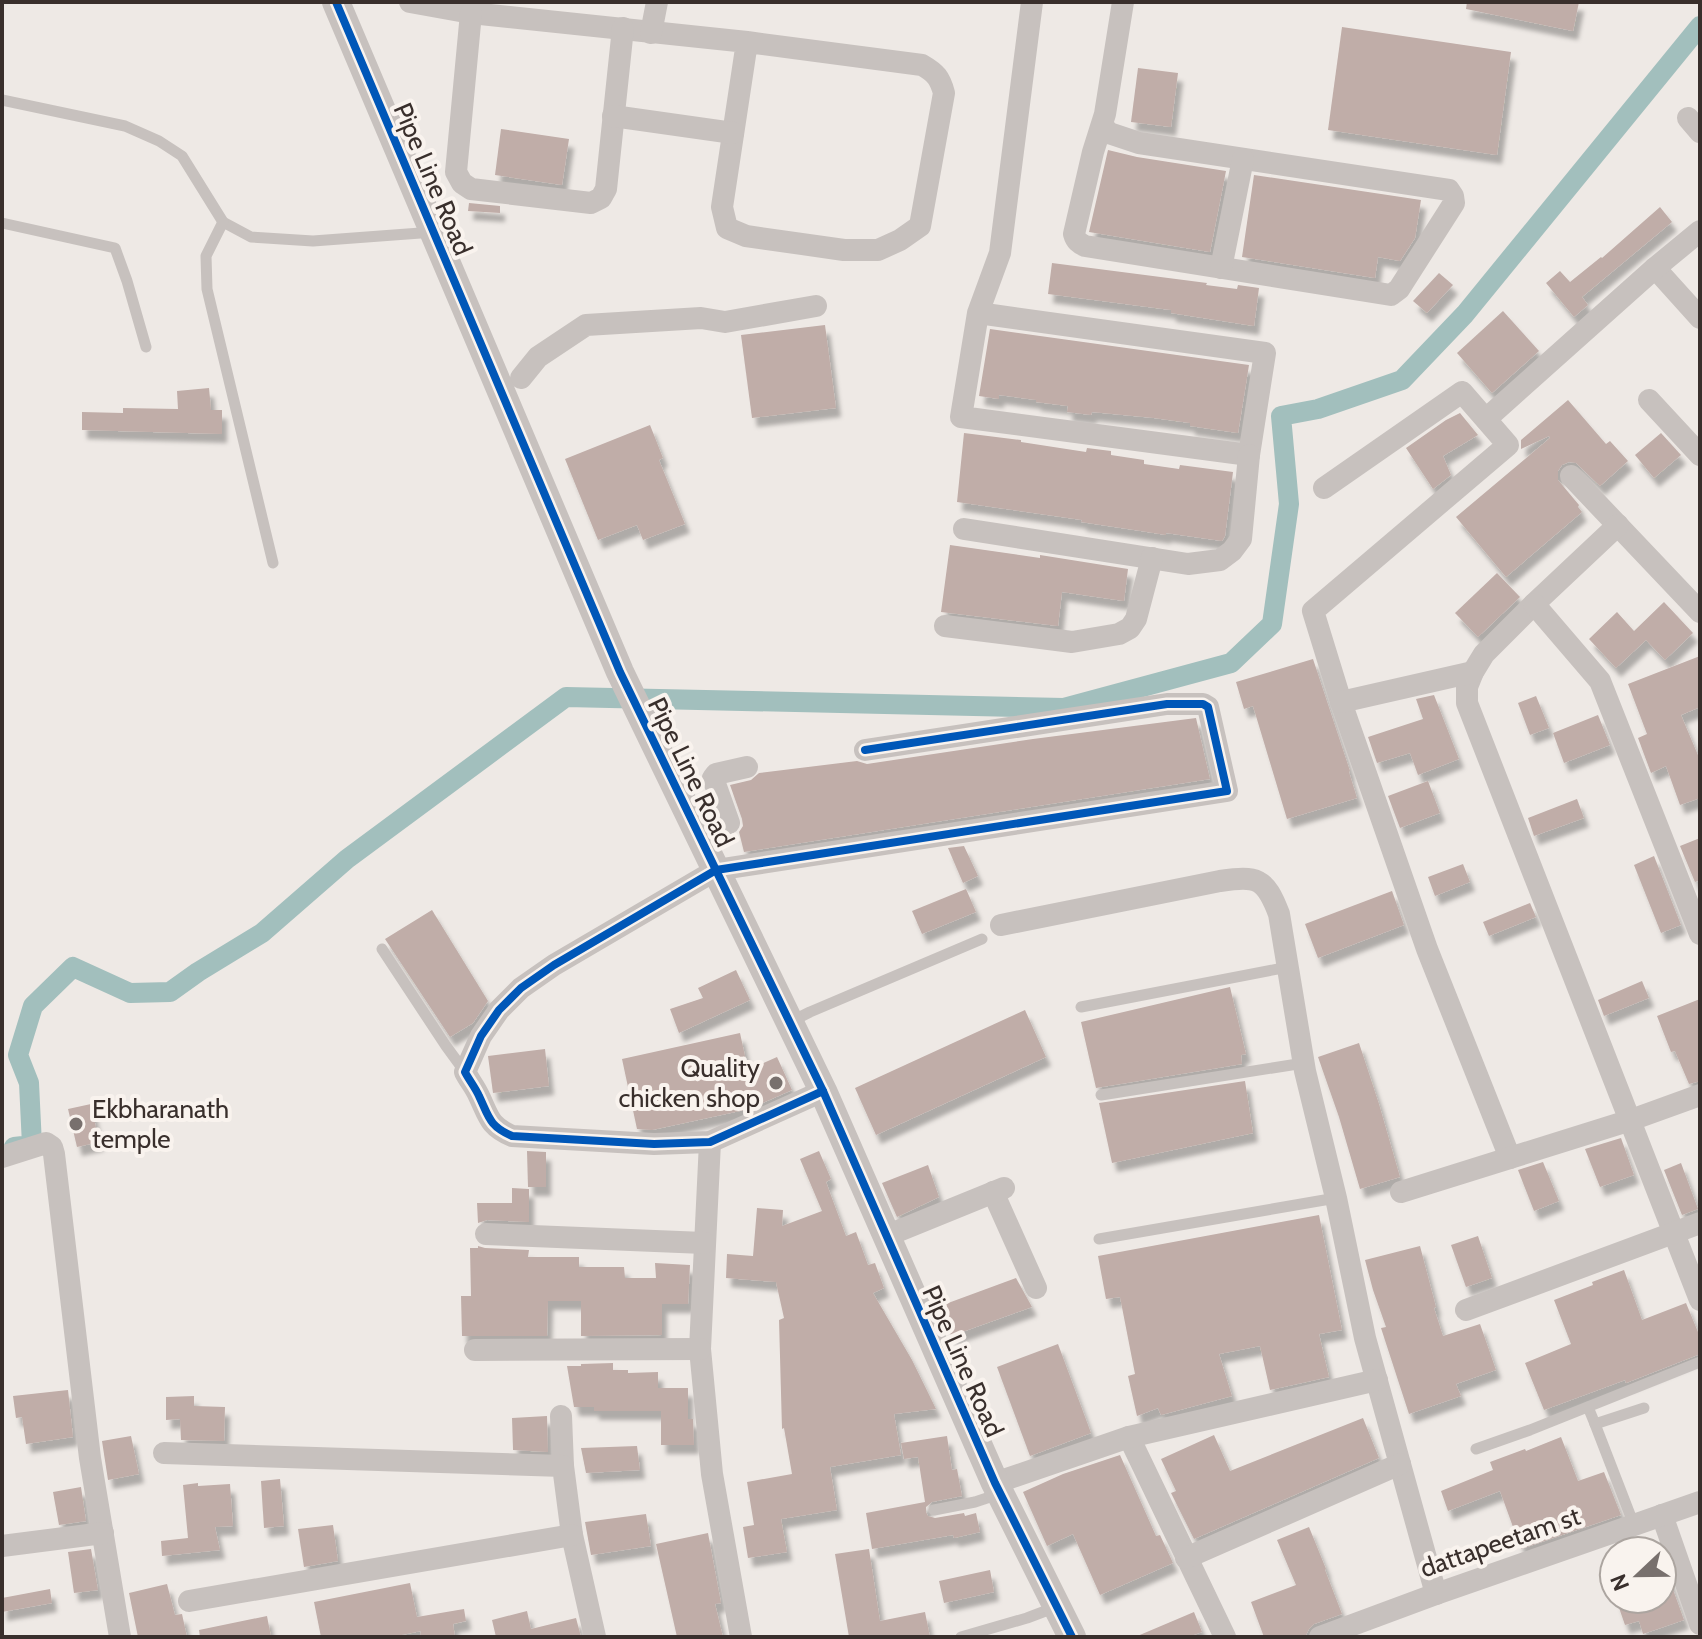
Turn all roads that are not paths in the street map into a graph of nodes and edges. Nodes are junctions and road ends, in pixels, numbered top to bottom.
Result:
1 (336, 2) edge
2 (410, 2) edge
3 (657, 2) edge
4 (1032, 2) edge
5 (1123, 2) edge
6 (471, 13) junction
7 (623, 28) junction
8 (651, 33) junction
9 (747, 42) junction
10 (2, 100) edge
11 (613, 116) junction
12 (1102, 125) junction
13 (733, 133) junction
14 (1243, 159) junction
15 (223, 222) junction
16 (2, 223) edge
17 (1700, 231) edge
18 (434, 232) junction
19 (1221, 268) junction
20 (1655, 268) junction
21 (816, 306) dead end
22 (978, 313) junction
23 (1700, 318) edge
24 (146, 347) dead end
25 (513, 388) junction
26 (1649, 400) dead end
27 (1486, 419) junction
28 (1249, 455) junction
29 (1700, 455) edge
30 (1571, 476) dead end
31 (1324, 488) dead end
32 (1618, 525) junction
33 (964, 529) dead end
34 (1152, 558) junction
35 (273, 563) dead end
36 (1534, 604) junction
37 (1700, 612) edge
38 (945, 626) dead end
39 (1473, 672) junction
40 (1341, 702) junction
41 (865, 750) dead end
42 (747, 767) dead end
43 (693, 824) junction
44 (716, 870) junction
45 (1001, 925) dead end
46 (1700, 934) edge
47 (982, 939) dead end
48 (382, 949) dead end
49 (1288, 967) junction
50 (1081, 1007) dead end
51 (790, 1022) junction
52 (1304, 1063) junction
53 (465, 1072) junction
54 (823, 1091) junction
55 (1101, 1095) dead end
56 (1700, 1095) edge
57 (1631, 1120) junction
58 (710, 1142) junction
59 (2, 1157) edge
60 (1510, 1158) junction
61 (1401, 1192) dead end
62 (1336, 1198) junction
63 (1700, 1223) edge
64 (1674, 1231) junction
65 (486, 1234) dead end
66 (886, 1236) junction
67 (1099, 1239) dead end
68 (704, 1243) junction
69 (1036, 1288) dead end
70 (1700, 1300) edge
71 (1466, 1310) dead end
72 (700, 1349) junction
73 (475, 1350) dead end
74 (1700, 1362) edge
75 (1377, 1380) junction
76 (1588, 1407) junction
77 (1644, 1408) dead end
78 (561, 1416) dead end
79 (1595, 1424) junction
80 (1129, 1437) junction
81 (1476, 1449) dead end
82 (164, 1453) dead end
83 (1400, 1464) junction
84 (563, 1466) junction
85 (997, 1489) junction
86 (1700, 1502) edge
87 (934, 1510) dead end
88 (1662, 1515) junction
89 (1634, 1525) junction
90 (103, 1533) junction
91 (572, 1535) junction
92 (2, 1546) edge
93 (1186, 1558) junction
94 (1436, 1594) junction
95 (189, 1601) dead end
96 (1056, 1607) junction
97 (1700, 1624) edge
98 (120, 1637) edge
99 (595, 1637) edge
100 (741, 1637) edge
101 (961, 1637) edge
102 (1072, 1637) edge
103 (1225, 1637) edge
104 (1320, 1637) edge

1 - 18 street, Pipe Line Road
2 - 6 street
3 - 8 street
4 - 22 street
5 - 12 street
6 - 7 street
6 - 11 street
7 - 8 street
7 - 11 street
8 - 9 street
9 - 13 street
9 - 13 street
10 - 15 lane
11 - 13 street
12 - 14 street
12 - 19 street
14 - 19 street
14 - 19 street
15 - 18 lane
15 - 35 lane
16 - 24 lane
17 - 20 street
18 - 25 street, Pipe Line Road
20 - 23 street
20 - 27 street
21 - 25 street
22 - 28 street
22 - 28 street
25 - 43 street, Pipe Line Road
26 - 29 street
27 - 31 street
27 - 40 street
28 - 34 street
30 - 32 street
32 - 36 street
32 - 37 street
33 - 34 street
34 - 38 street
36 - 39 street
36 - 46 street
39 - 40 street
39 - 57 street
40 - 60 street
41 - 44 street
42 - 43 street
43 - 44 street, Pipe Line Road
44 - 51 street, Pipe Line Road
44 - 53 street
45 - 49 street
47 - 51 lane
48 - 53 lane
49 - 50 lane
49 - 52 street
51 - 54 street, Pipe Line Road
52 - 55 lane
52 - 62 street
53 - 58 street
54 - 58 street
54 - 66 street, Pipe Line Road
56 - 57 street
57 - 60 street
57 - 64 street
58 - 68 street
59 - 90 street
60 - 61 street
62 - 67 lane
62 - 75 street
63 - 64 street
64 - 70 street
64 - 71 street
65 - 68 street
66 - 69 street
66 - 85 street, Pipe Line Road
68 - 72 street
72 - 73 street
72 - 100 street
74 - 76 lane
75 - 80 street
75 - 83 street
76 - 79 lane
76 - 81 lane
77 - 79 lane
78 - 84 street
79 - 89 lane
80 - 85 street
80 - 93 street
82 - 84 street
83 - 93 street
83 - 94 street
84 - 91 street
85 - 87 lane
85 - 96 street, Pipe Line Road
86 - 88 street, dattapeetam st
88 - 89 street, dattapeetam st
88 - 97 street
89 - 94 street, dattapeetam st
90 - 92 street
90 - 98 street
91 - 95 street
91 - 99 street
93 - 103 street
94 - 104 street, dattapeetam st
96 - 101 lane
96 - 102 street, Pipe Line Road

